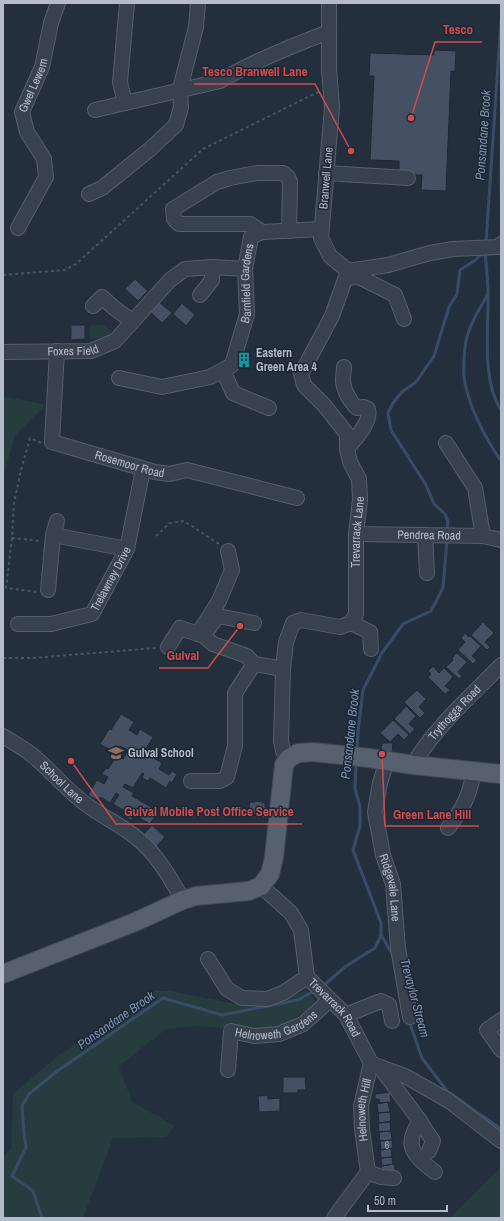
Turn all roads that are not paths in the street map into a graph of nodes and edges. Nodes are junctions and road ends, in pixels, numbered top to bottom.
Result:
1 (58, 3) edge
2 (127, 3) edge
3 (198, 3) edge
4 (329, 3) edge
5 (329, 32) junction
6 (180, 89) junction
7 (125, 103) junction
8 (94, 110) dead end
9 (326, 173) junction
10 (408, 178) dead end
11 (90, 194) dead end
12 (18, 228) dead end
13 (321, 229) junction
14 (289, 231) junction
15 (262, 232) junction
16 (496, 246) edge
17 (212, 267) junction
18 (246, 269) junction
19 (347, 275) junction
20 (200, 295) dead end
21 (93, 306) dead end
22 (404, 319) dead end
23 (132, 321) junction
24 (56, 351) junction
25 (3, 352) edge
26 (344, 366) dead end
27 (222, 370) junction
28 (119, 378) dead end
29 (269, 408) dead end
30 (446, 443) dead end
31 (347, 449) junction
32 (143, 469) junction
33 (297, 498) dead end
34 (57, 521) dead end
35 (356, 534) junction
36 (425, 535) junction
37 (483, 536) junction
38 (53, 539) junction
39 (501, 540) edge
40 (126, 549) junction
41 (228, 551) road end
42 (428, 573) dead end
43 (48, 589) road end
44 (254, 623) dead end
45 (351, 623) junction
46 (18, 624) dead end
47 (201, 635) junction
48 (168, 647) road end
49 (371, 649) dead end
50 (254, 664) junction
51 (501, 665) edge
52 (283, 669) junction
53 (3, 736) edge
54 (289, 758) junction
55 (387, 761) junction
56 (413, 765) junction
57 (474, 771) junction
58 (501, 774) edge
59 (191, 781) dead end
60 (448, 828) dead end
61 (261, 886) junction
62 (183, 900) junction
63 (208, 959) dead end
64 (3, 974) edge
65 (309, 979) junction
66 (326, 997) junction
67 (346, 1015) junction
68 (410, 1017) dead end
69 (501, 1020) edge
70 (392, 1021) dead end
71 (501, 1050) edge
72 (376, 1065) junction
73 (228, 1070) dead end
74 (420, 1121) junction
75 (501, 1141) edge
76 (429, 1151) dead end
77 (368, 1172) junction
78 (435, 1172) dead end
79 (394, 1178) dead end
80 (334, 1218) edge

1 - 12 street, Gwel Lewern
2 - 7 street
3 - 6 street
4 - 5 street, Branwell Lane
5 - 6 street
5 - 9 street, Branwell Lane
6 - 7 street
6 - 11 street
7 - 8 street
9 - 10 street
9 - 13 street, Branwell Lane
13 - 14 street, Barnfield Gardens
13 - 19 street, Branwell Lane
14 - 15 street, Barnfield Gardens
14 - 15 street
15 - 18 street, Barnfield Gardens
16 - 19 street
17 - 18 street, Foxes Field
17 - 20 street
17 - 23 street, Foxes Field
18 - 27 street, Barnfield Gardens
19 - 22 street
19 - 31 street, Trevarrack Lane
21 - 23 street
23 - 24 street, Foxes Field
24 - 25 street, Foxes Field
24 - 32 street, Rosemoor Road
26 - 31 street
27 - 28 street, Barnfield Gardens
27 - 29 street
30 - 37 street
31 - 35 street, Trevarrack Lane
32 - 33 street, Rosemoor Road
32 - 40 street, Trelawney Drive
34 - 38 street
35 - 36 street, Pendrea Road
35 - 45 street, Trevarrack Lane
36 - 37 street, Pendrea Road
36 - 42 street
37 - 39 street, Pendrea Road
38 - 40 street
38 - 43 street
40 - 46 street, Trelawney Drive
41 - 47 street
44 - 47 street
45 - 49 street
45 - 52 street
47 - 48 street
47 - 50 street
50 - 52 street
50 - 59 street
51 - 56 street, Trythogga Road
52 - 54 street
53 - 62 street, School Lane
54 - 55 main road
54 - 61 main road
55 - 56 main road
55 - 68 street, Ridgevale Lane
56 - 57 main road
57 - 58 main road
57 - 60 street
61 - 62 main road
61 - 65 street, Trevarrack Road
62 - 64 main road
63 - 65 street
65 - 66 street, Trevarrack Road
66 - 67 street, Trevarrack Road
66 - 73 street, Helnoweth Gardens
67 - 70 street
67 - 72 street, Trevarrack Road
69 - 71 street
72 - 74 street, Trevarrack Road
72 - 75 street
72 - 77 street, Helnoweth Hill
74 - 76 street, Trevarrack Road
74 - 78 street
77 - 79 street
77 - 80 street

